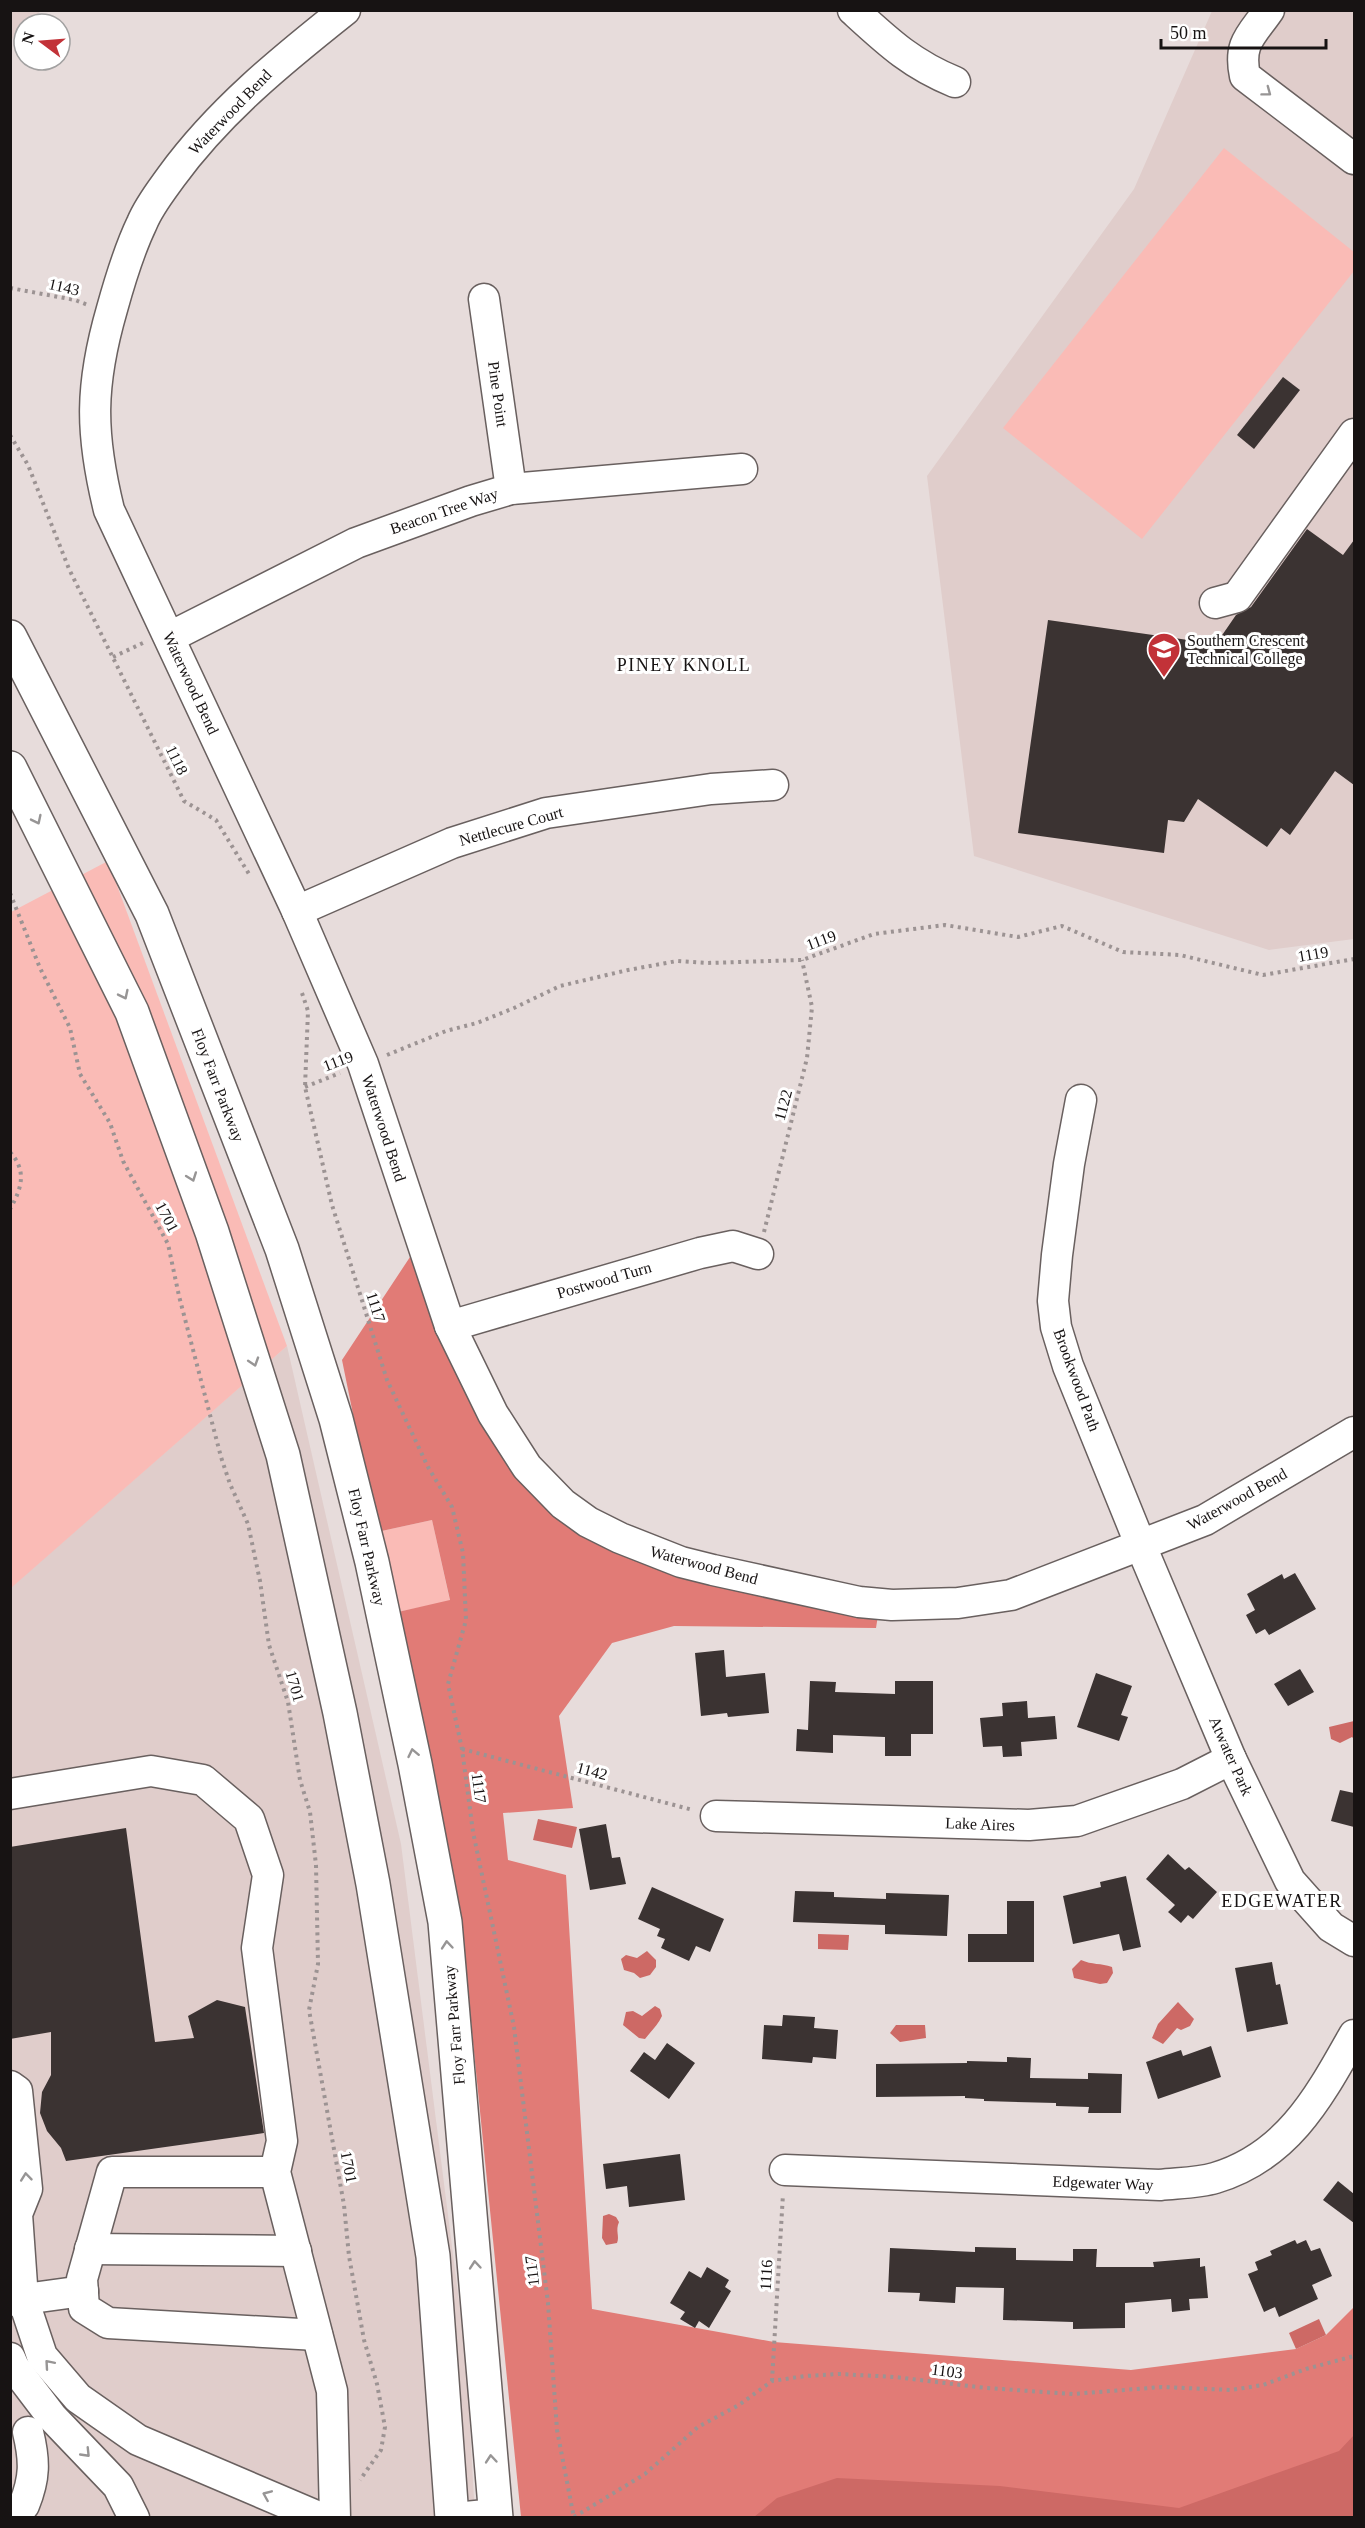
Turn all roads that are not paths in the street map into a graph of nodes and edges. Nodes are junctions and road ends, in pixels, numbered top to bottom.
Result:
1 (345, 10) edge
2 (853, 10) edge
3 (1269, 10) edge
4 (956, 82) dead end
5 (1354, 159) edge
6 (484, 299) dead end
7 (1354, 434) edge
8 (742, 469) dead end
9 (511, 489) junction
10 (1215, 603) dead end
11 (168, 634) junction
12 (10, 637) edge
13 (10, 768) edge
14 (773, 785) dead end
15 (297, 911) junction
16 (1081, 1100) dead end
17 (758, 1254) road end
18 (450, 1326) junction
19 (1354, 1432) edge
20 (1141, 1546) junction
21 (1231, 1759) junction
22 (10, 1794) edge
23 (716, 1816) road end
24 (1354, 1941) edge
25 (1354, 2035) edge
26 (10, 2086) edge
27 (785, 2170) road end
28 (275, 2172) junction
29 (90, 2249) junction
30 (296, 2251) junction
31 (83, 2291) junction
32 (17, 2300) edge
33 (318, 2335) junction
34 (10, 2358) edge
35 (78, 2398) junction
36 (30, 2428) edge
37 (10, 2511) edge
38 (496, 2516) edge
39 (134, 2517) edge
40 (321, 2517) edge
41 (335, 2517) edge
42 (454, 2517) edge

1 - 11 street, Waterwood Bend
2 - 4 street
3 -> 5 street
6 - 9 street, Pine Point
7 - 10 street
8 - 9 street, Beacon Tree Way
9 - 11 street, Beacon Tree Way
11 - 15 street, Waterwood Bend
38 -> 12 main road, Floy Farr Parkway
13 -> 42 main road
14 - 15 street, Nettlecure Court
15 - 18 street, Waterwood Bend
16 - 20 street, Brookwood Path
17 - 18 street, Postwood Turn
18 - 20 street, Waterwood Bend
19 - 20 street, Waterwood Bend
20 - 21 street, Atwater Park
21 - 23 street, Lake Aires
21 - 24 street, Atwater Park
22 - 28 street
25 - 27 street, Edgewater Way
32 -> 26 street
28 - 29 street
28 - 30 street
29 - 30 street
29 - 31 street
30 - 33 street
31 - 32 street
31 - 33 street
35 -> 32 street
33 - 41 street
34 - 36 street
35 - 36 street
40 -> 35 street
36 - 37 street
36 -> 39 street
38 - 42 street

